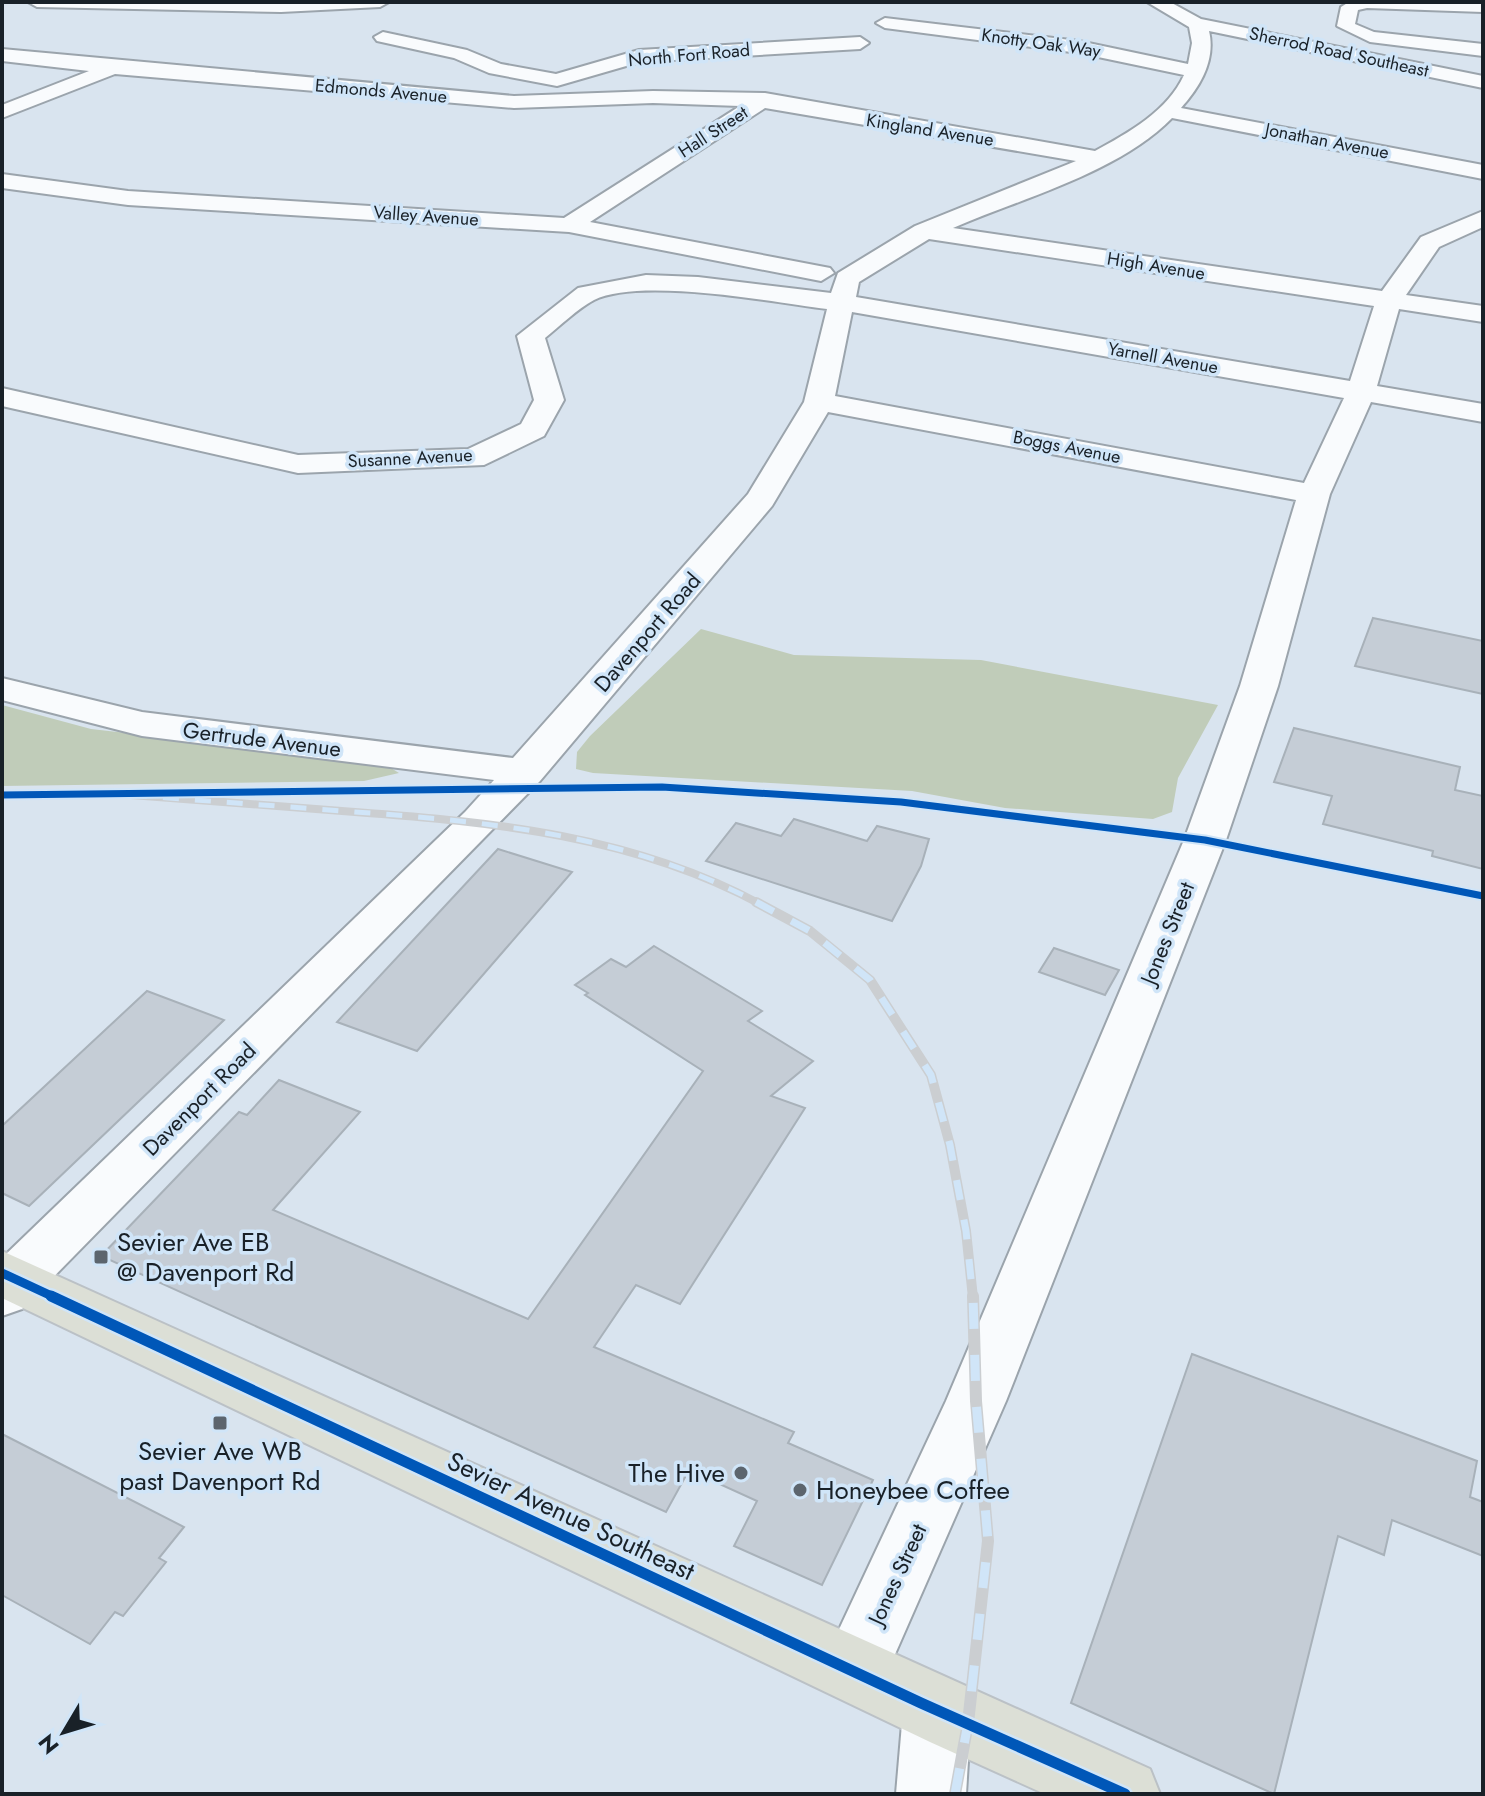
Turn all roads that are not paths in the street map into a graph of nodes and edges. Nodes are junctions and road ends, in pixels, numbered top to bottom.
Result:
1 (37, 2) edge
2 (380, 2) edge
3 (1156, 2) edge
4 (78, 3) edge
5 (1483, 7) edge
6 (885, 23) dead end
7 (1195, 23) junction
8 (383, 37) dead end
9 (1483, 50) edge
10 (2, 55) edge
11 (822, 65) dead end
12 (113, 68) junction
13 (1196, 71) junction
14 (1483, 82) edge
15 (785, 87) dead end
16 (760, 101) junction
17 (2, 112) edge
18 (1171, 112) junction
19 (1377, 150) junction
20 (1099, 158) junction
21 (1335, 169) dead end
22 (1483, 172) edge
23 (2, 181) edge
24 (569, 225) junction
25 (924, 231) junction
26 (1461, 236) edge
27 (845, 290) junction
28 (1388, 301) junction
29 (1483, 314) edge
30 (1361, 393) junction
31 (2, 397) edge
32 (819, 402) junction
33 (1483, 413) edge
34 (1314, 494) junction
35 (2, 689) edge
36 (526, 772) junction
37 (7, 1281) edge
38 (854, 1670) junction
39 (937, 1712) junction
40 (931, 1794) edge
41 (1125, 1794) edge

1 - 4 street
2 - 4 street
3 - 7 street
5 - 9 street
6 - 13 street, Knotty Oak Way
7 - 13 street
7 - 14 street, Sherrod Road Southeast
8 - 11 street, North Fort Road
10 - 12 street, Edmonds Avenue
12 - 16 street, Edmonds Avenue
12 - 17 street
13 - 18 street
15 - 16 street, Hall Street
16 - 20 street, Kingland Avenue
16 - 24 street, Hall Street
18 - 19 street, Jonathan Avenue
18 - 20 street
19 - 21 street
19 - 22 street, Jonathan Avenue
20 - 25 street
23 - 24 street, Valley Avenue
24 - 27 street, Valley Avenue
25 - 27 street
25 - 28 street, High Avenue
26 - 28 street, Jones Street
27 - 30 street, Yarnell Avenue
27 - 31 street, Susanne Avenue
27 - 32 street, Davenport Road
28 - 29 street, High Avenue
28 - 30 street, Jones Street
30 - 33 street, Yarnell Avenue
30 - 34 street, Jones Street
32 - 34 street, Boggs Avenue
32 - 36 street, Davenport Road
34 - 38 street, Jones Street
35 - 36 street, Gertrude Avenue
36 - 37 street, Davenport Road
37 - 38 main road, Sevier Avenue Southeast
38 - 39 main road, Sevier Avenue Southeast
39 - 40 street
39 - 41 main road, Sevier Avenue Southeast

